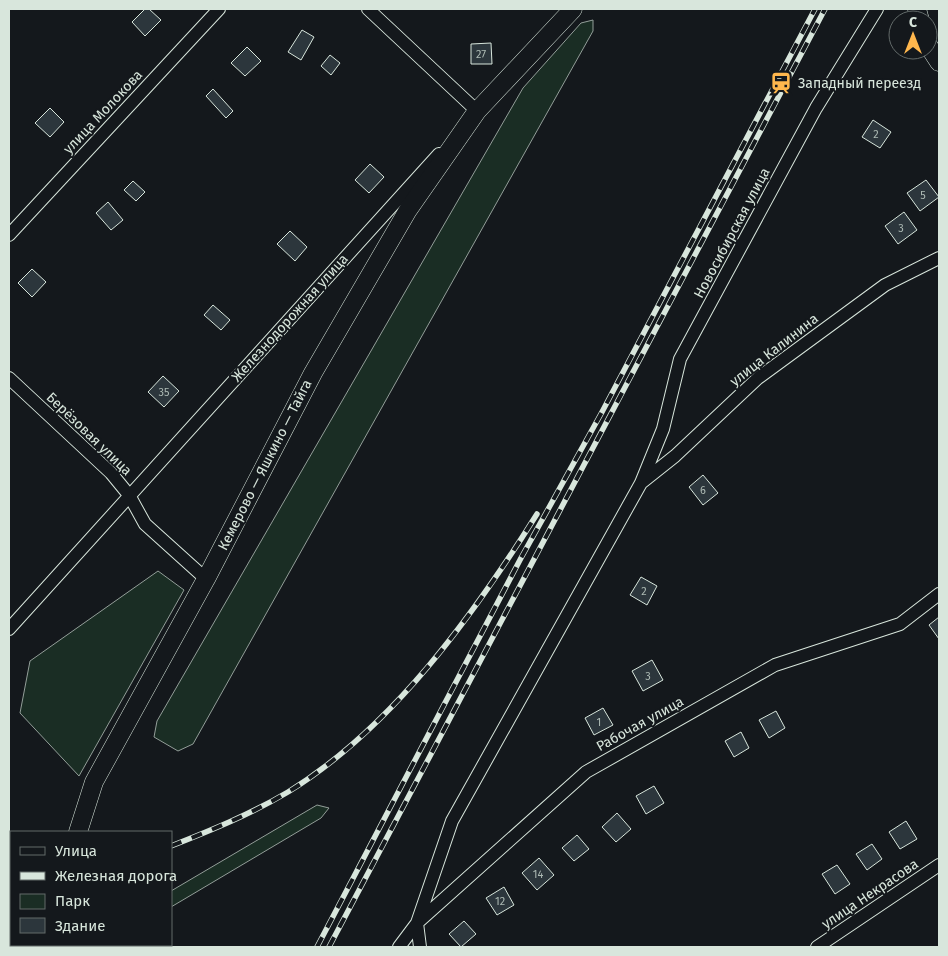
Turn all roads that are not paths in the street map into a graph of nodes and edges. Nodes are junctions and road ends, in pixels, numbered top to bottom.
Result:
1 (219, 9) edge
2 (368, 9) edge
3 (573, 9) edge
4 (877, 9) edge
5 (478, 111) junction
6 (9, 235) edge
7 (939, 258) edge
8 (9, 378) edge
9 (641, 483) junction
10 (129, 495) junction
11 (206, 579) junction
12 (939, 594) edge
13 (9, 629) edge
14 (78, 831) edge
15 (939, 865) edge
16 (417, 922) junction
17 (399, 947) edge
18 (420, 947) edge
19 (817, 947) edge

1 - 6 street, улица Молокова
2 - 5 street
3 - 5 main road, Железнодорожная улица
4 - 9 street, Новосибирская улица
5 - 10 street, Железнодорожная улица
5 - 11 main road, Кемерово — Яшкино — Тайга
7 - 9 street, улица Калинина
8 - 10 street, Берёзовая улица
9 - 16 street, Новосибирская улица
10 - 11 street, Берёзовая улица
10 - 13 street, Железнодорожная улица
11 - 14 main road, Кемерово — Яшкино — Тайга
12 - 16 street, Рабочая улица
15 - 19 street, улица Некрасова
16 - 17 street, Рабочая улица
16 - 18 street

